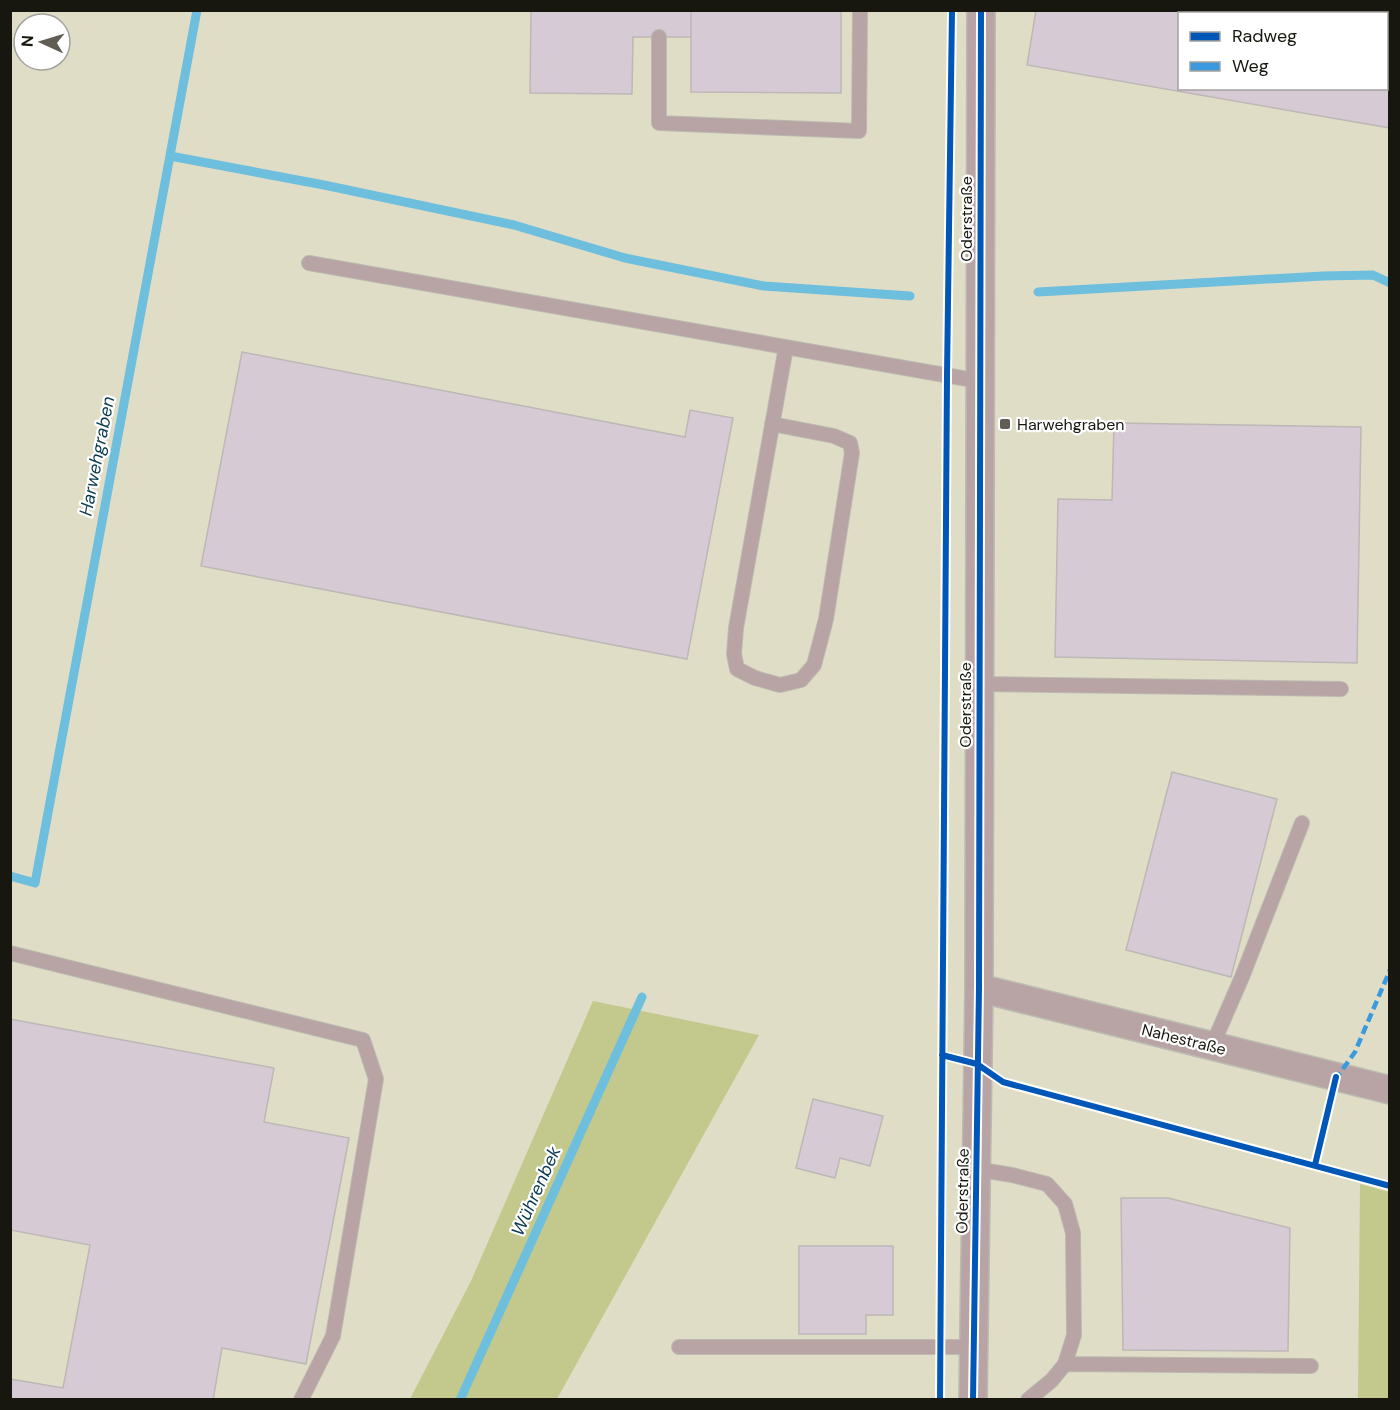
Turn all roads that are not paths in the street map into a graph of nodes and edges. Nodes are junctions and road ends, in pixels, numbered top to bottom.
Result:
1 (860, 10) edge
2 (981, 10) edge
3 (659, 37) dead end
4 (309, 263) dead end
5 (786, 347) junction
6 (979, 381) junction
7 (772, 424) junction
8 (978, 684) junction
9 (1341, 688) dead end
10 (1302, 823) dead end
11 (10, 953) edge
12 (979, 988) junction
13 (1212, 1046) junction
14 (1389, 1090) edge
15 (975, 1169) junction
16 (679, 1347) dead end
17 (973, 1347) junction
18 (1065, 1364) junction
19 (1311, 1366) dead end
20 (1031, 1399) edge
21 (301, 1400) edge
22 (973, 1400) edge

1 - 3 lane
2 - 6 street, Oderstraße
4 - 5 lane
5 - 6 lane
5 - 7 lane
6 - 8 street, Oderstraße
7 - 7 lane
8 - 9 lane
8 - 12 street, Oderstraße
10 - 13 lane
11 - 21 lane
12 - 13 street, Nahestraße
12 - 15 street, Oderstraße
13 - 14 street, Nahestraße
15 - 17 street, Oderstraße
15 - 18 lane
16 - 17 lane
17 - 22 street, Oderstraße
18 - 19 lane
18 - 20 lane

